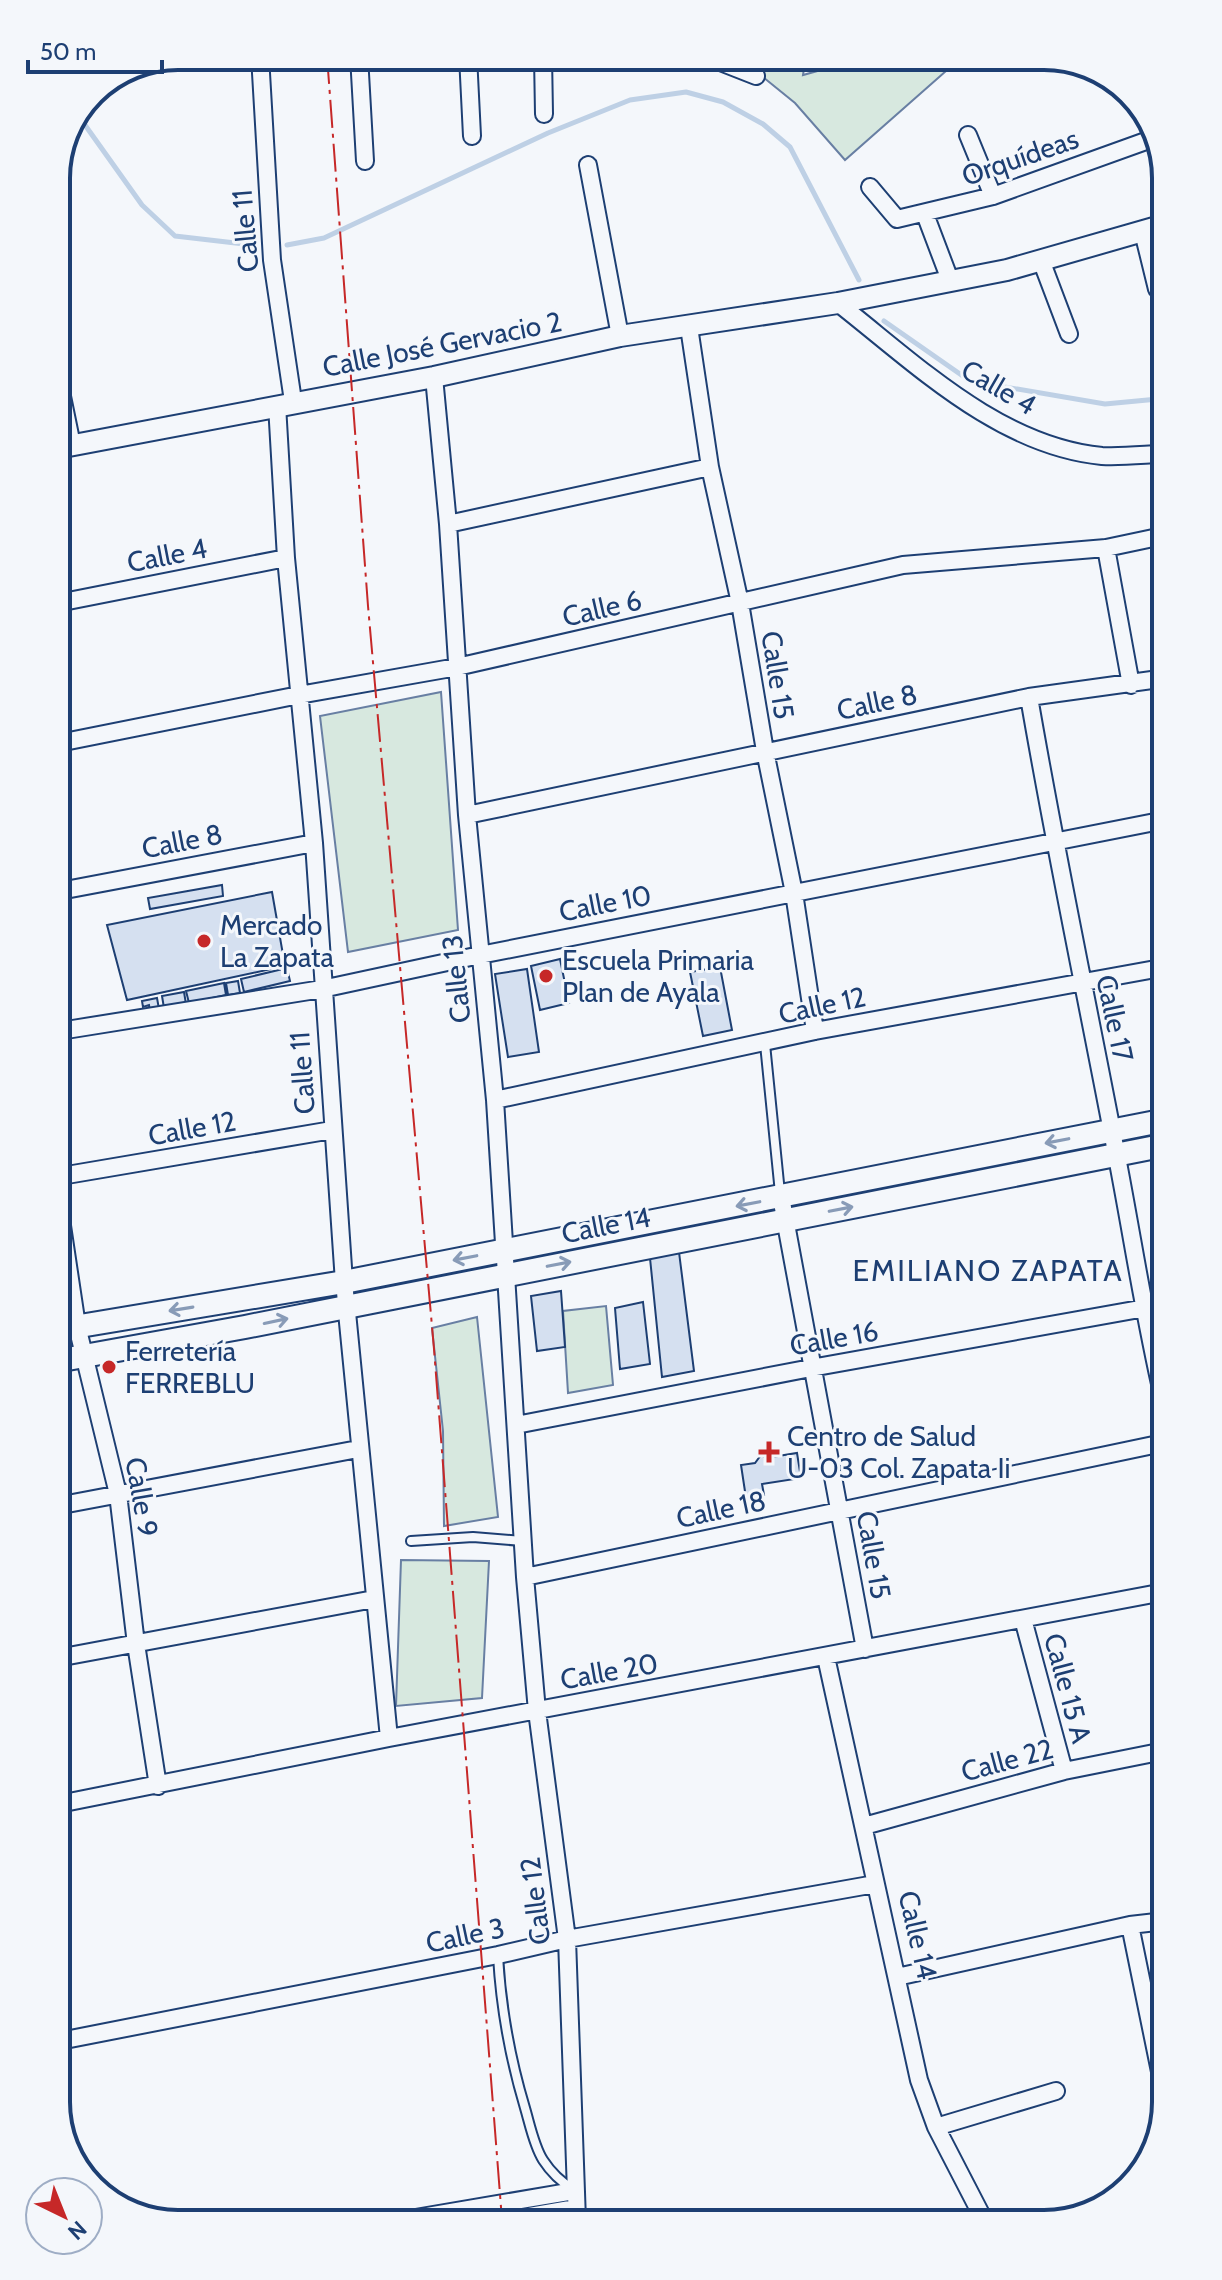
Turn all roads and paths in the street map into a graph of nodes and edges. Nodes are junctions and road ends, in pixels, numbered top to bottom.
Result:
1 (261, 70) edge
2 (360, 70) edge
3 (469, 70) edge
4 (543, 70) edge
5 (741, 70) edge
6 (756, 76) dead end
7 (544, 114) dead end
8 (968, 135) dead end
9 (472, 136) dead end
10 (1145, 141) edge
11 (365, 161) dead end
12 (588, 165) dead end
13 (870, 187) dead end
14 (993, 196) junction
15 (925, 214) junction
16 (1150, 230) edge
17 (1041, 260) junction
18 (950, 280) junction
19 (838, 303) junction
20 (689, 327) junction
21 (1069, 334) dead end
22 (620, 336) junction
23 (434, 377) junction
24 (285, 403) junction
25 (70, 445) edge
26 (1152, 454) edge
27 (710, 467) junction
28 (448, 524) junction
29 (1152, 538) edge
30 (1106, 548) junction
31 (286, 558) junction
32 (70, 601) edge
33 (740, 603) junction
34 (457, 667) junction
35 (1152, 680) edge
36 (1131, 685) junction
37 (299, 695) junction
38 (1029, 697) junction
39 (70, 741) edge
40 (765, 751) junction
41 (467, 815) junction
42 (1152, 823) edge
43 (1054, 842) junction
44 (314, 843) junction
45 (70, 889) edge
46 (794, 893) junction
47 (480, 955) junction
48 (1152, 969) edge
49 (1081, 981) junction
50 (322, 989) junction
51 (70, 1029) edge
52 (815, 1031) junction
53 (765, 1044) junction
54 (495, 1100) junction
55 (1152, 1123) edge
56 (332, 1130) junction
57 (1112, 1130) junction
58 (1152, 1148) edge
59 (1116, 1154) junction
60 (70, 1174) edge
61 (781, 1197) junction
62 (784, 1220) junction
63 (505, 1250) junction
64 (507, 1274) junction
65 (344, 1282) junction
66 (347, 1306) junction
67 (1152, 1307) edge
68 (1143, 1309) junction
69 (70, 1328) edge
70 (70, 1330) edge
71 (1152, 1349) edge
72 (85, 1355) junction
73 (70, 1358) edge
74 (811, 1368) junction
75 (516, 1425) junction
76 (1152, 1445) edge
77 (358, 1449) junction
78 (118, 1494) junction
79 (70, 1503) edge
80 (839, 1511) junction
81 (411, 1541) dead end
82 (522, 1541) junction
83 (525, 1577) junction
84 (1152, 1594) edge
85 (374, 1599) junction
86 (1023, 1619) junction
87 (136, 1644) junction
88 (865, 1649) junction
89 (70, 1656) edge
90 (826, 1657) junction
91 (537, 1711) junction
92 (389, 1738) junction
93 (1152, 1753) edge
94 (1064, 1771) junction
95 (158, 1786) junction
96 (70, 1802) edge
97 (864, 1826) junction
98 (875, 1884) junction
99 (1152, 1922) edge
100 (1130, 1925) junction
101 (567, 1939) junction
102 (498, 1955) junction
103 (897, 1977) junction
104 (1152, 2033) edge
105 (70, 2039) edge
106 (1056, 2091) dead end
107 (936, 2127) junction
108 (576, 2206) edge
109 (530, 2210) edge
110 (556, 2210) edge
111 (979, 2210) edge

1 - 24 street, Calle 11
2 - 11 street
3 - 9 street
4 - 7 street
5 - 6 street
8 - 14 street
10 - 14 street, Orquídeas
12 - 22 street
13 - 15 street, Orquídeas
14 - 15 street, Orquídeas
15 - 18 street
16 - 17 street, Calle José Gervacio 2
17 - 18 street, Calle José Gervacio 2
17 - 21 street
18 - 19 street, Calle José Gervacio 2
19 - 20 street, Calle José Gervacio 2
19 - 26 street, Calle 4
20 - 22 street, Calle José Gervacio 2
20 - 27 street, Calle 15
22 - 23 street, Calle José Gervacio 2
23 - 24 street, Calle José Gervacio 2
23 - 28 street, Calle 13
24 - 25 street, Calle José Gervacio 2
24 - 31 street, Calle 11
27 - 28 street
27 - 33 street, Calle 15
28 - 34 street, Calle 13
29 - 30 street, Calle 6
30 - 33 street, Calle 6
30 - 36 street
31 - 32 street, Calle 4
31 - 37 street, Calle 11
33 - 34 street, Calle 6
33 - 40 street, Calle 15
34 - 37 street, Calle 6
34 - 41 street, Calle 13
35 - 36 street, Calle 8
36 - 38 street, Calle 8
37 - 39 street, Calle 6
37 - 44 street, Calle 11
38 - 40 street, Calle 8
38 - 43 street, Calle 17
40 - 41 street, Calle 8
40 - 46 street, Calle 15
41 - 47 street, Calle 13
42 - 43 street, Calle 10
43 - 46 street, Calle 10
43 - 49 street, Calle 17
44 - 45 street, Calle 8
44 - 50 street, Calle 11
46 - 47 street, Calle 10
46 - 52 street, Calle 15
47 - 50 street, Calle 10
47 - 54 street, Calle 13
48 - 49 street, Calle 12
49 - 52 street, Calle 12
49 - 57 street, Calle 17
50 - 51 street, Calle 10
50 - 56 street, Calle 11
52 - 53 street, Calle 12
53 - 54 street, Calle 12
53 - 61 lane, Calle 15
54 - 63 street, Calle 13
55 - 57 main road, Calle 14
56 - 60 street, Calle 12
56 - 65 street, Calle 11
57 - 59 street, Calle 17
57 -> 61 main road, Calle 14
58 - 59 main road, Calle 14
62 -> 59 main road, Calle 14
59 - 68 street, Calle 17
61 - 62 street, Calle 15
61 -> 63 main road, Calle 14
64 -> 62 main road, Calle 14
62 - 74 street, Calle 15
63 - 64 street, Calle 13
63 -> 65 main road, Calle 14
64 - 66 main road, Calle 14
64 - 75 street, Calle 13
65 - 66 street, Calle 11
65 -> 69 main road, Calle 14
72 -> 66 main road, Calle 14
66 - 77 street, Calle 11
67 - 68 street, Calle 16
68 - 71 street, Calle 17
68 - 74 street, Calle 16
70 - 72 street, Calle 9
72 - 73 main road, Calle 14
72 - 78 street, Calle 9
74 - 75 street, Calle 16
74 - 80 street, Calle 15
75 - 82 street, Calle 13
76 - 80 street, Calle 18
77 - 78 street
77 - 85 street, Calle 11
78 - 79 street
78 - 87 street, Calle 9
80 - 83 street, Calle 18
80 - 88 street, Calle 15
81 - 82 lane
82 - 83 street, Calle 13
83 - 91 street, Calle 12
84 - 86 street, Calle 20
85 - 87 street
85 - 92 street, Calle 11
86 - 88 street, Calle 20
86 - 94 street, Calle 15 A
87 - 89 street
87 - 95 street, Calle 9
88 - 90 street, Calle 20
90 - 91 street, Calle 20
90 - 97 street, Calle 14
91 - 92 street, Calle 20
91 - 101 street, Calle 12
92 - 95 street, Calle 20
93 - 94 street, Calle 22
94 - 97 street, Calle 22
95 - 96 street, Calle 20
97 - 98 street, Calle 14
98 - 101 street, Calle 3
98 - 103 street, Calle 14
99 - 100 street
100 - 103 street
100 - 104 street
101 - 102 street, Calle 3
101 - 108 street, Calle 12
102 - 105 street, Calle 3
102 - 108 lane
103 - 107 street, Calle 14
106 - 107 street
107 - 111 street, Calle 14
108 - 109 street
108 - 110 street

